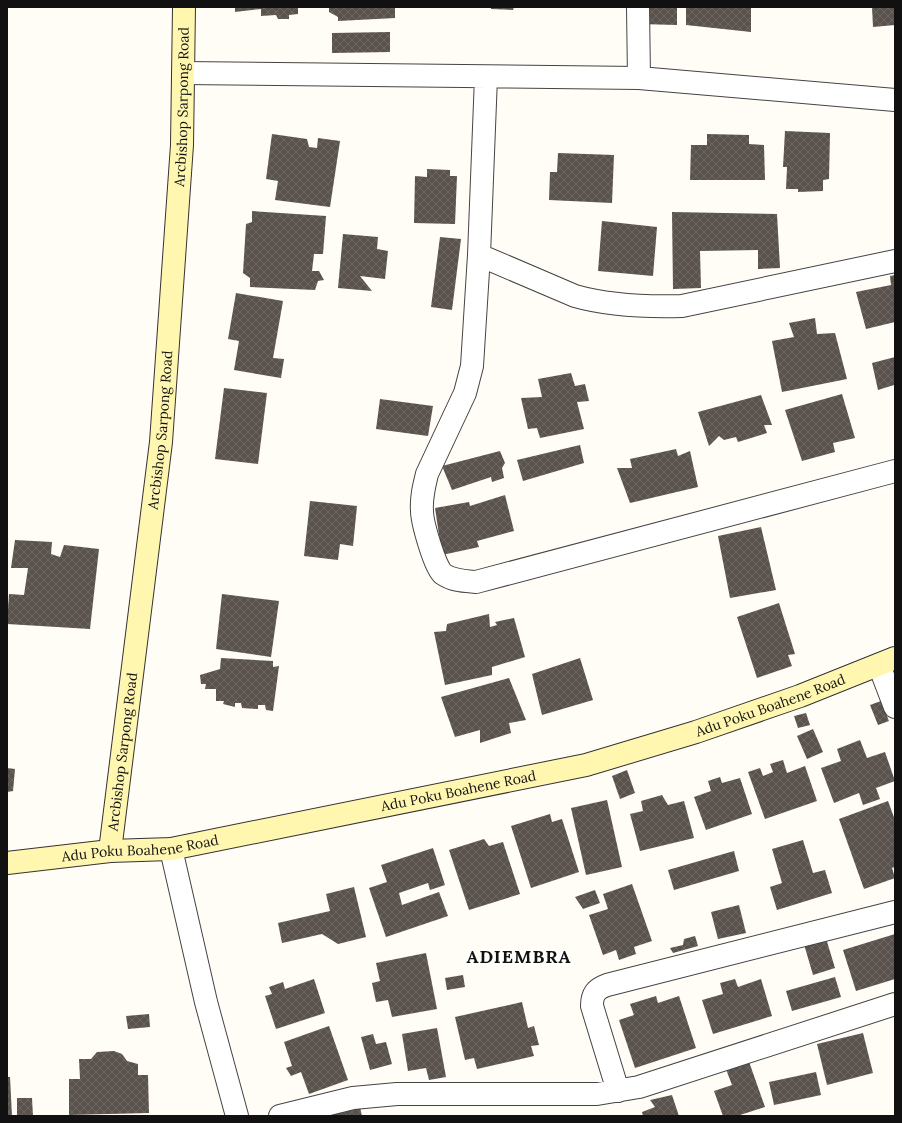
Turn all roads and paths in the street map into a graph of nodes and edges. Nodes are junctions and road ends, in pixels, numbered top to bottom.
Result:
1 (184, 7) edge
2 (638, 7) edge
3 (184, 73) junction
4 (486, 77) junction
5 (639, 78) junction
6 (895, 100) edge
7 (479, 255) junction
8 (895, 260) edge
9 (895, 471) edge
10 (887, 662) edge
11 (895, 707) edge
12 (171, 849) junction
13 (110, 851) junction
14 (7, 863) edge
15 (895, 912) edge
16 (895, 1004) edge
17 (618, 1091) junction
18 (238, 1116) edge
19 (280, 1116) edge

1 - 3 street, Arcbishop Sarpong Road
2 - 5 street
3 - 4 street
3 - 13 street, Arcbishop Sarpong Road
4 - 5 street
4 - 7 street
5 - 6 street
7 - 8 street
7 - 9 street
10 - 11 street
10 - 12 street, Adu Poku Boahene Road
12 - 13 street, Adu Poku Boahene Road
12 - 18 street
13 - 14 street, Adu Poku Boahene Road
15 - 17 street
16 - 17 street
17 - 19 street

